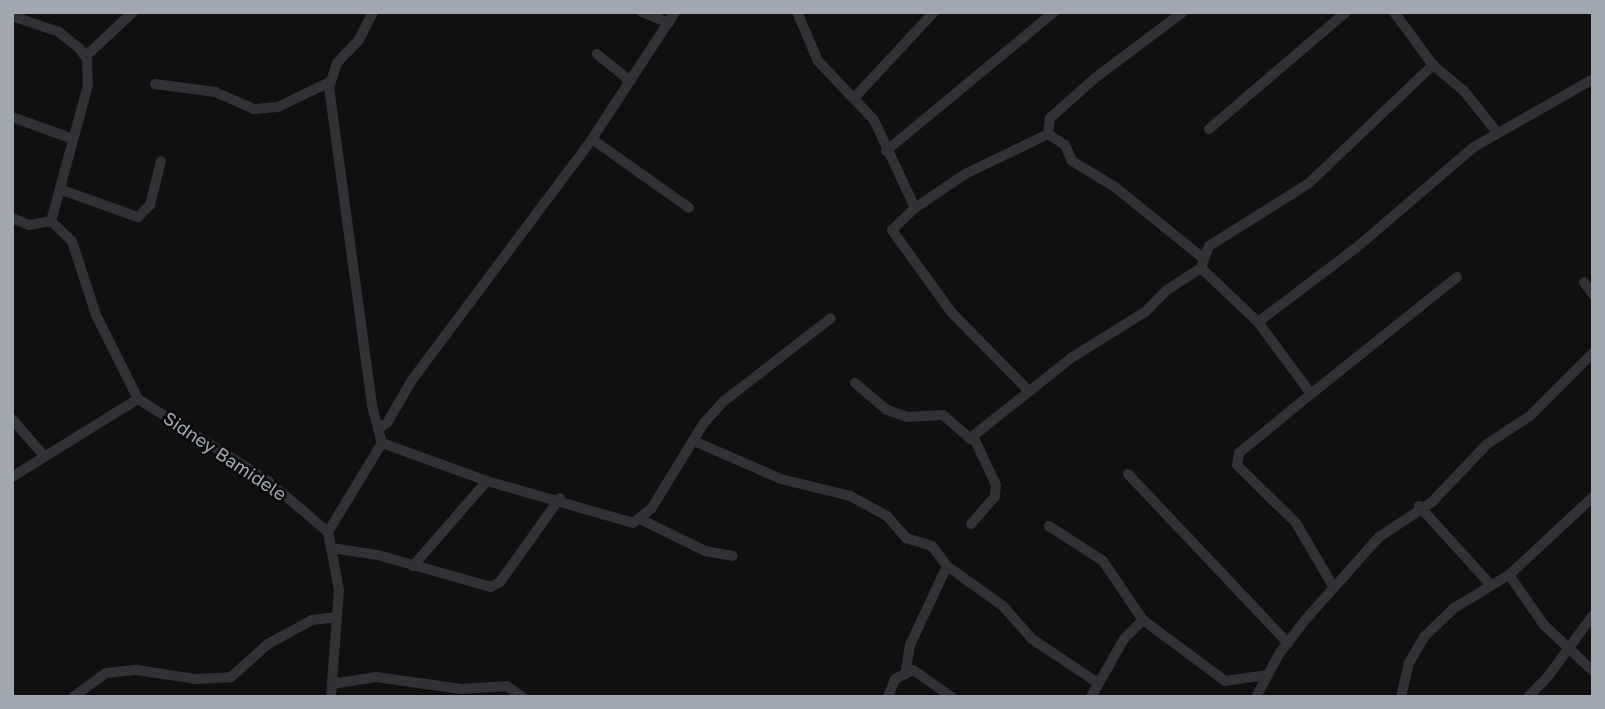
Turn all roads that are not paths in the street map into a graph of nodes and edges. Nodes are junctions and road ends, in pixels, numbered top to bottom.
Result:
1 (133, 12) edge
2 (373, 12) edge
3 (642, 12) edge
4 (675, 12) edge
5 (797, 12) edge
6 (934, 12) edge
7 (1054, 12) edge
8 (1183, 12) edge
9 (1346, 12) edge
10 (1394, 12) edge
11 (12, 16) edge
12 (668, 23) junction
13 (597, 54) dead end
14 (86, 57) junction
15 (1433, 65) junction
16 (1593, 79) edge
17 (630, 81) junction
18 (330, 82) junction
19 (155, 84) dead end
20 (854, 98) junction
21 (12, 117) edge
22 (1209, 129) dead end
23 (1496, 131) junction
24 (1048, 134) junction
25 (73, 139) junction
26 (592, 139) junction
27 (886, 151) junction
28 (161, 160) dead end
29 (62, 190) junction
30 (689, 208) dead end
31 (915, 208) junction
32 (12, 218) edge
33 (51, 221) junction
34 (1202, 263) junction
35 (1457, 277) dead end
36 (1584, 282) dead end
37 (1593, 295) edge
38 (831, 318) dead end
39 (1258, 323) junction
40 (1593, 353) edge
41 (855, 383) dead end
42 (1029, 391) junction
43 (1311, 394) junction
44 (138, 399) junction
45 (12, 419) edge
46 (378, 429) junction
47 (971, 439) junction
48 (694, 441) junction
49 (382, 443) junction
50 (45, 457) junction
51 (1128, 474) dead end
52 (12, 477) edge
53 (487, 481) junction
54 (547, 495) junction
55 (1593, 497) edge
56 (560, 498) junction
57 (551, 506) junction
58 (1419, 506) junction
59 (640, 519) junction
60 (971, 524) dead end
61 (1049, 526) dead end
62 (328, 532) junction
63 (332, 548) junction
64 (733, 556) dead end
65 (413, 566) junction
66 (947, 566) junction
67 (1509, 575) junction
68 (1491, 585) junction
69 (1333, 586) junction
70 (1593, 615) edge
71 (337, 617) junction
72 (1143, 620) junction
73 (1287, 643) junction
74 (1569, 650) junction
75 (906, 670) junction
76 (1593, 671) edge
77 (1266, 675) junction
78 (1251, 680) junction
79 (1098, 682) junction
80 (332, 684) junction
81 (1258, 693) edge
82 (73, 697) edge
83 (331, 697) edge
84 (522, 697) edge
85 (888, 697) edge
86 (952, 697) edge
87 (1091, 697) edge
88 (1401, 697) edge
89 (1528, 697) edge

1 - 14 street
2 - 18 street
3 - 12 street
4 - 12 street
5 - 20 street
6 - 20 street
7 - 27 street
8 - 24 street
9 - 22 street
10 - 15 street
11 - 14 street
12 - 17 street
13 - 17 street
14 - 25 street
15 - 23 street
15 - 34 street
16 - 23 street
17 - 26 street
18 - 19 street
18 - 46 street
20 - 27 street
21 - 25 street
23 - 39 street
24 - 31 street
24 - 34 street
25 - 29 street
26 - 30 street
26 - 46 street
27 - 31 street
28 - 29 street
29 - 33 street
31 - 42 street
32 - 33 street
33 - 44 street
34 - 39 street
34 - 42 street
35 - 43 street
36 - 37 street
38 - 48 street
39 - 43 street
40 - 58 street
41 - 47 street
42 - 47 street
43 - 69 street
44 - 50 street
44 - 62 street, Sidney Bamidele
45 - 50 street
46 - 49 street
47 - 60 street
48 - 59 street
48 - 66 street
49 - 53 street
49 - 62 street
50 - 52 street
51 - 73 street
53 - 54 street
53 - 65 street
54 - 56 street
54 - 57 street
55 - 67 street
56 - 57 street
56 - 59 street
57 - 65 street
58 - 68 street
58 - 69 street
59 - 64 street
61 - 72 street
62 - 63 street
63 - 65 street
63 - 71 street
66 - 75 street
66 - 79 street
67 - 68 street
67 - 74 street
68 - 88 street
69 - 73 street
70 - 74 street
71 - 80 street
71 - 82 street
72 - 78 street
72 - 79 street
73 - 77 street
74 - 76 street
74 - 89 street
75 - 85 street
75 - 86 street
77 - 78 street
77 - 81 street
78 - 81 street
79 - 87 street
80 - 83 street
80 - 84 street

